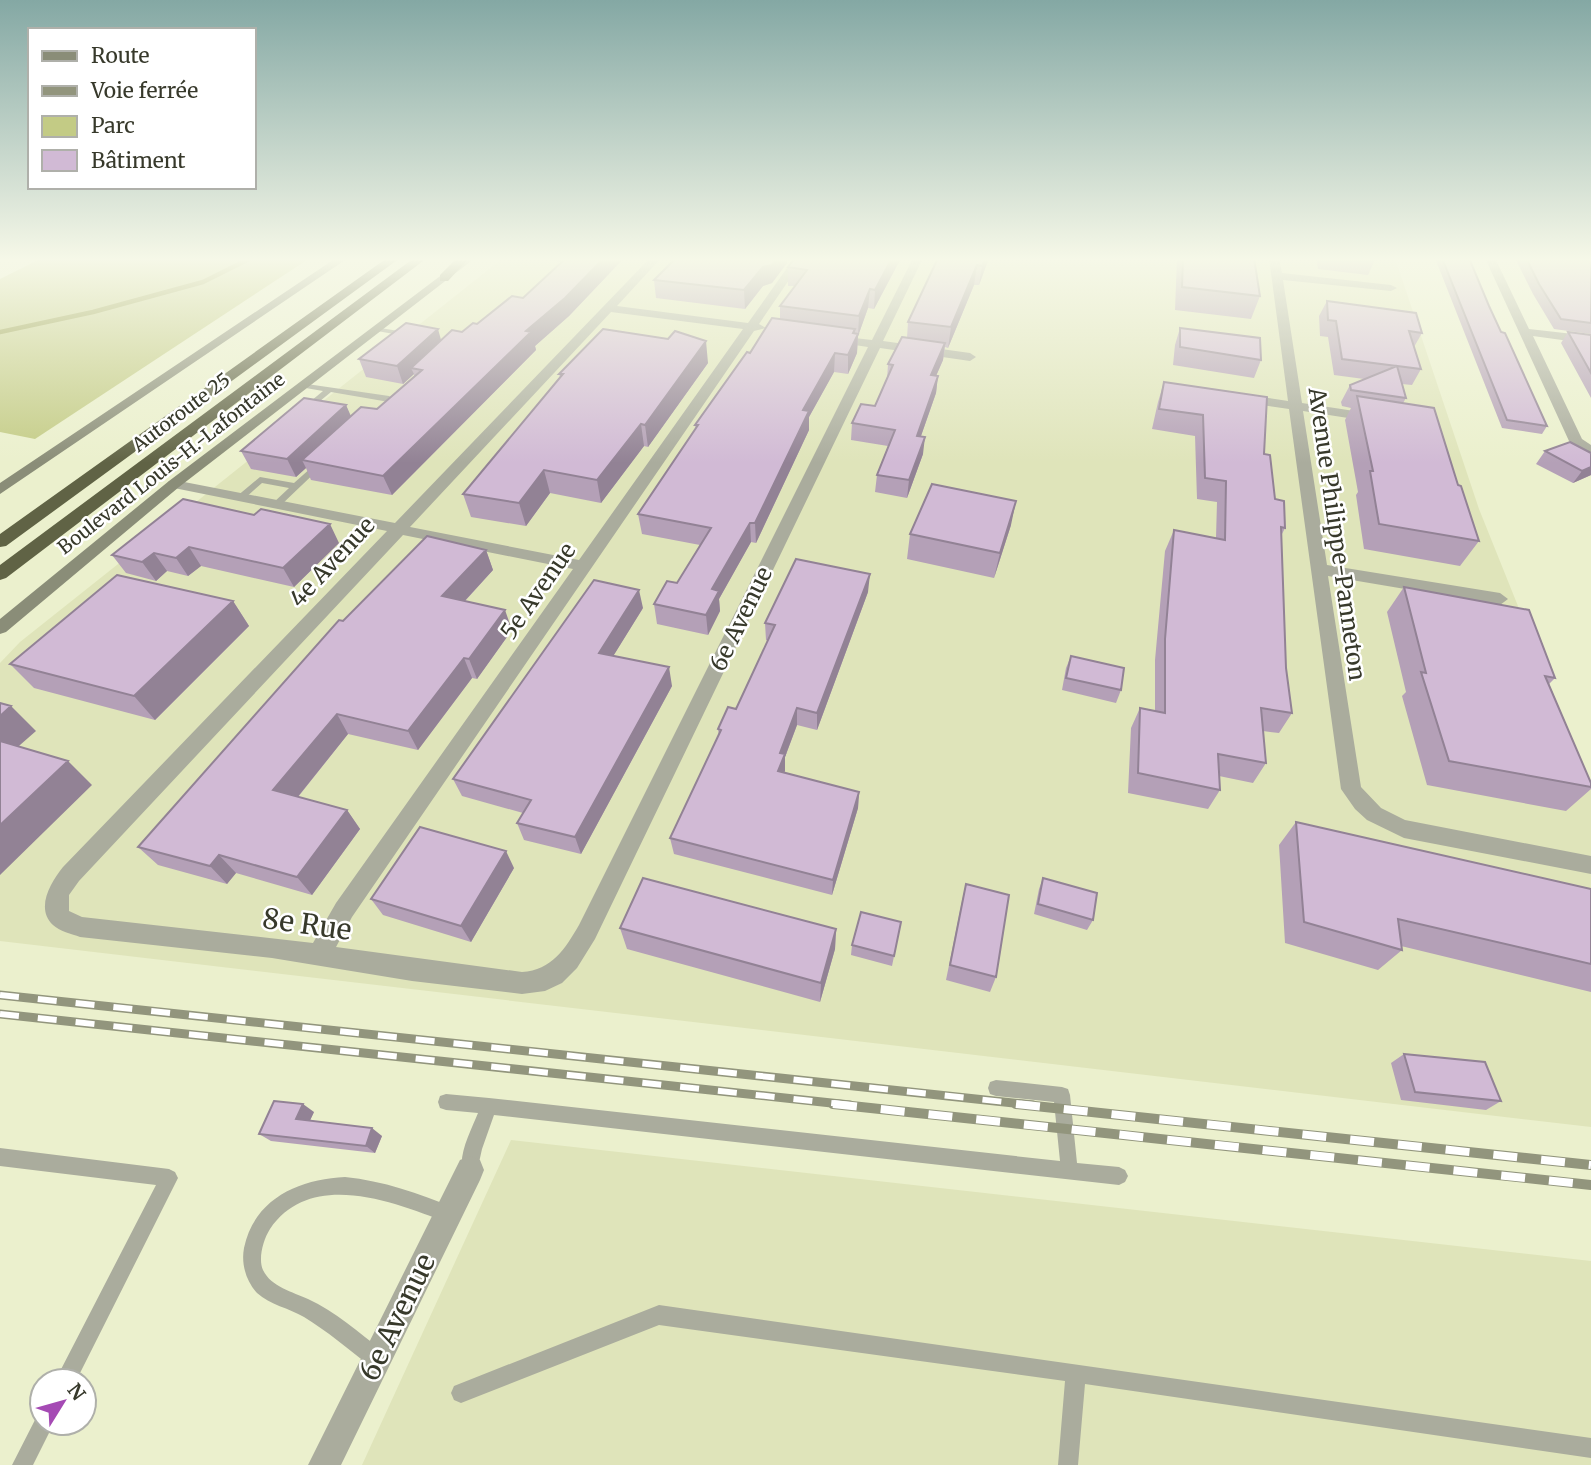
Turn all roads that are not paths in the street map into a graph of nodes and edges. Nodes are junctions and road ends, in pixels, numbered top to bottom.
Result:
1 (242, 326) edge
2 (299, 326) edge
3 (330, 326) edge
4 (380, 326) edge
5 (590, 326) edge
6 (746, 326) edge
7 (885, 326) edge
8 (1284, 326) edge
9 (1523, 326) edge
10 (751, 327) junction
11 (377, 329) junction
12 (779, 331) edge
13 (1526, 332) junction
14 (420, 336) edge
15 (820, 336) edge
16 (1591, 340) edge
17 (876, 344) junction
18 (970, 357) dead end
19 (303, 385) junction
20 (329, 390) junction
21 (398, 394) edge
22 (1232, 397) edge
23 (1296, 406) junction
24 (318, 410) edge
25 (1383, 419) edge
26 (1591, 451) edge
27 (331, 453) edge
28 (174, 484) junction
29 (295, 486) junction
30 (0, 490) edge
31 (241, 497) junction
32 (277, 504) junction
33 (398, 528) junction
34 (0, 542) edge
35 (583, 566) junction
36 (1319, 569) junction
37 (0, 574) edge
38 (1500, 599) dead end
39 (0, 628) edge
40 (1591, 865) edge
41 (56, 908) joint
42 (319, 954) junction
43 (556, 974) joint
44 (996, 1088) dead end
45 (446, 1102) dead end
46 (489, 1106) junction
47 (0, 1157) edge
48 (470, 1170) joint
49 (1069, 1170) junction
50 (1119, 1176) dead end
51 (448, 1214) junction
52 (376, 1358) junction
53 (72, 1367) edge
54 (1076, 1373) junction
55 (461, 1393) dead end
56 (37, 1437) edge
57 (1591, 1448) edge
58 (22, 1465) edge
59 (324, 1465) edge
60 (1068, 1465) edge

1 - 30 main road
2 - 34 highway, Autoroute 25
3 - 37 highway, Autoroute 25
4 - 11 main road, Boulevard Louis-H.-Lafontaine
5 - 33 street, 4e Avenue
6 - 10 street
7 - 17 street, 6e Avenue
8 - 23 street, Avenue Philippe-Panneton
9 - 13 street
10 - 12 street
10 - 35 street, 5e Avenue
11 - 14 lane
11 - 19 main road, Boulevard Louis-H.-Lafontaine
13 - 16 street
13 - 26 street
15 - 17 street
17 - 18 street
17 - 43 street, 6e Avenue
19 - 20 lane
19 - 28 main road, Boulevard Louis-H.-Lafontaine
20 - 21 lane
20 - 24 lane
22 - 23 street
23 - 25 street
23 - 36 street, Avenue Philippe-Panneton
27 - 29 lane
28 - 31 street
28 - 39 main road, Boulevard Louis-H.-Lafontaine
29 - 31 lane
29 - 32 lane
31 - 32 street
32 - 33 street
33 - 35 street
33 - 41 street, 4e Avenue
35 - 42 street, 5e Avenue
36 - 38 street
36 - 40 street, Avenue Philippe-Panneton
41 - 42 street, 8e Rue
42 - 43 street, 8e Rue
44 - 49 lane
45 - 46 lane
46 - 48 lane
46 - 49 lane
47 - 53 lane
48 - 51 street, 6e Avenue
49 - 50 lane
51 - 52 street, 6e Avenue
51 - 52 lane
52 - 59 street, 6e Avenue
54 - 55 lane
54 - 57 lane
54 - 60 lane
56 - 58 lane

